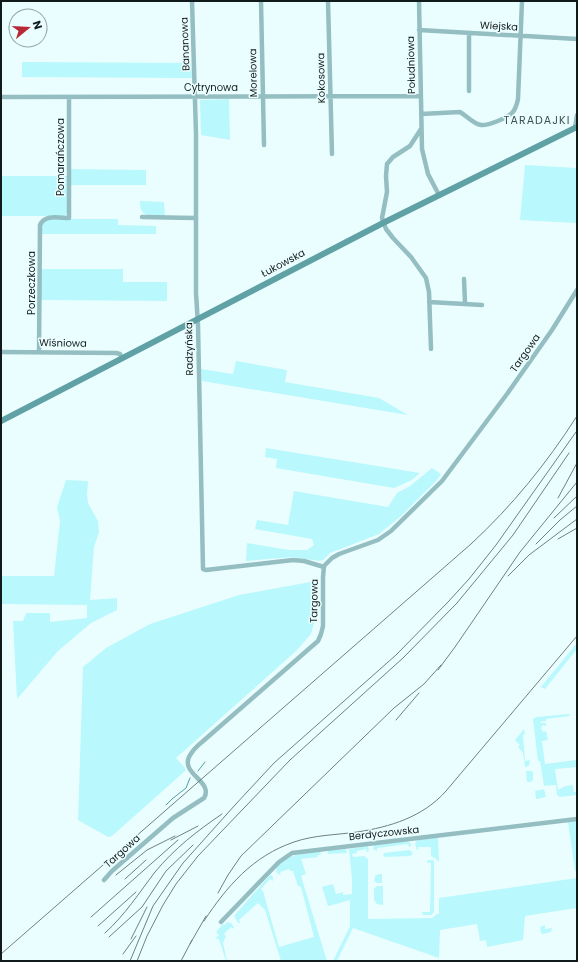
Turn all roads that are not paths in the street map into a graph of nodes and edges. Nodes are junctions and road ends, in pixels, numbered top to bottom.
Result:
1 (192, 1) edge
2 (261, 1) edge
3 (328, 1) edge
4 (419, 1) edge
5 (522, 1) edge
6 (419, 30) junction
7 (469, 33) junction
8 (520, 36) junction
9 (577, 39) edge
10 (469, 91) dead end
11 (195, 96) junction
12 (263, 96) junction
13 (331, 96) junction
14 (420, 96) junction
15 (1, 97) edge
16 (69, 97) junction
17 (421, 114) junction
18 (577, 115) edge
19 (576, 127) edge
20 (421, 129) junction
21 (196, 134) joint
22 (264, 144) dead end
23 (332, 154) dead end
24 (439, 195) junction
25 (48, 217) joint
26 (142, 217) dead end
27 (195, 218) junction
28 (383, 223) junction
29 (464, 279) dead end
30 (577, 290) edge
31 (429, 302) junction
32 (465, 303) junction
33 (482, 305) dead end
34 (198, 319) junction
35 (431, 349) dead end
36 (1, 352) edge
37 (39, 352) junction
38 (122, 358) junction
39 (1, 421) edge
40 (324, 567) junction
41 (577, 819) edge
42 (104, 880) dead end
43 (221, 922) dead end

1 - 11 street, Bananowa
2 - 12 street, Morelowa
3 - 13 street, Kokosowa
4 - 6 street, Południowa
5 - 8 street
6 - 7 street, Wiejska
6 - 14 street, Południowa
7 - 8 street, Wiejska
7 - 10 street
8 - 9 street, Wiejska
8 - 17 street
11 - 12 street, Cytrynowa
11 - 16 street, Cytrynowa
11 - 21 street, Bananowa
12 - 13 street, Cytrynowa
12 - 22 street, Morelowa
13 - 14 street, Cytrynowa
13 - 23 street, Kokosowa
14 - 17 street, Południowa
15 - 16 street, Cytrynowa
16 - 25 street, Pomarańczowa
17 - 20 street, Południowa
18 - 19 street
19 - 24 main road, Łukowska
20 - 24 street, Południowa
20 - 28 street
21 - 27 street, Radzyńska
24 - 28 main road, Łukowska
25 - 37 street, Porzeczkowa
26 - 27 street
27 - 34 street, Radzyńska
28 - 31 street
28 - 34 main road, Łukowska
29 - 32 street
30 - 40 street, Targowa
31 - 32 street
31 - 35 street
32 - 33 street
34 - 38 main road, Łukowska
34 - 40 street, Radzyńska
36 - 37 street, Wiśniowa
37 - 38 street, Wiśniowa
38 - 39 main road, Łukowska
40 - 42 street, Targowa
41 - 43 street, Berdyczowska

